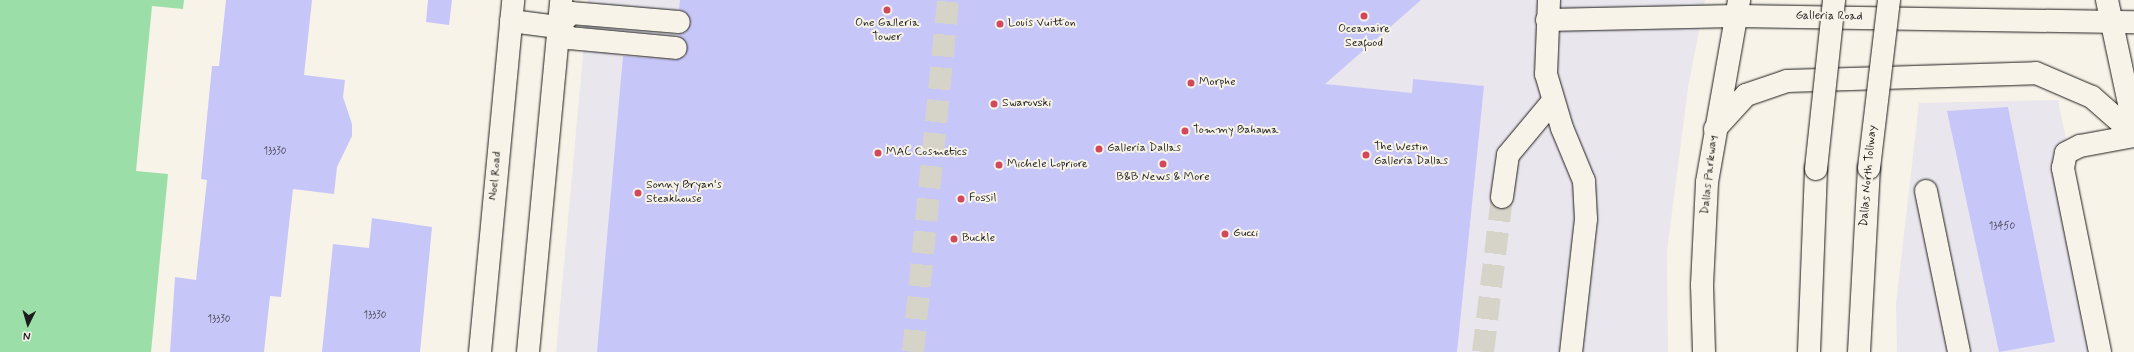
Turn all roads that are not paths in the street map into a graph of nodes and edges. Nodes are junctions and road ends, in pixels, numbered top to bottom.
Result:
1 (561, 0) edge
2 (1834, 0) edge
3 (1888, 0) edge
4 (1737, 8) edge
5 (1548, 10) edge
6 (2109, 10) edge
7 (512, 11) edge
8 (679, 22) dead end
9 (2134, 22) edge
10 (558, 27) junction
11 (676, 48) dead end
12 (1553, 101) junction
13 (2134, 127) edge
14 (1715, 129) junction
15 (2134, 135) edge
16 (1926, 191) dead end
17 (1502, 197) tunnel mouth
18 (480, 352) edge
19 (528, 352) edge
20 (1571, 352) edge
21 (1704, 352) edge
22 (1809, 352) edge
23 (1859, 352) edge
24 (1959, 352) edge
25 (2100, 352) edge

1 - 10 main road
2 - 22 main road, bridge
3 - 23 main road, Dallas North Tollway, bridge
4 - 5 main road, Galleria Road
4 - 6 main road, Galleria Road
4 - 14 main road, Dallas Parkway
5 - 12 main road
6 - 9 main road, Galleria Road
6 - 13 main road
7 - 10 main road
7 - 18 main road, Noel Road
8 - 10 main road
10 - 11 main road
10 - 19 main road
12 - 17 main road
12 - 20 main road
14 - 15 main road
14 - 21 main road, Dallas Parkway
15 - 25 main road
16 - 24 main road

